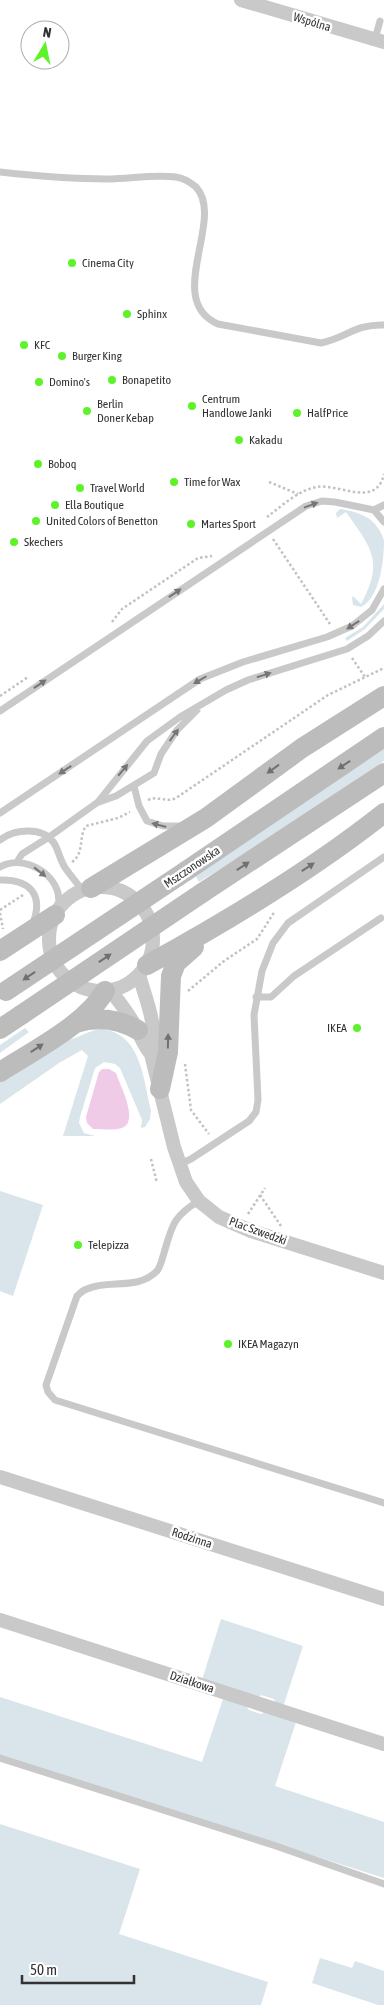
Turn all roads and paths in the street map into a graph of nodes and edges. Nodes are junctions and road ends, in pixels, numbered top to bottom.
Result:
1 (241, 0) edge
2 (380, 21) dead end
3 (379, 41) edge
4 (0, 172) edge
5 (384, 325) edge
6 (269, 482) dead end
7 (317, 502) junction
8 (384, 505) edge
9 (374, 510) junction
10 (384, 522) edge
11 (268, 532) junction
12 (384, 589) edge
13 (384, 621) edge
14 (333, 628) dead end
15 (351, 655) dead end
16 (384, 668) edge
17 (365, 676) junction
18 (384, 696) edge
19 (204, 703) junction
20 (0, 711) edge
21 (384, 737) edge
22 (384, 773) edge
23 (134, 786) junction
24 (98, 802) junction
25 (144, 803) dead end
26 (131, 811) dead end
27 (0, 813) edge
28 (384, 813) edge
29 (206, 818) junction
30 (50, 837) junction
31 (0, 840) edge
32 (384, 857) edge
33 (16, 862) junction
34 (69, 864) dead end
35 (0, 867) edge
36 (0, 880) edge
37 (86, 890) junction
38 (24, 894) dead end
39 (276, 909) dead end
40 (0, 912) edge
41 (57, 912) junction
42 (381, 918) dead end
43 (4, 931) dead end
44 (208, 931) junction
45 (27, 934) junction
46 (0, 951) edge
47 (143, 970) junction
48 (108, 991) junction
49 (3, 993) edge
50 (256, 997) junction
51 (185, 1000) dead end
52 (74, 1024) junction
53 (0, 1029) edge
54 (138, 1030) junction
55 (151, 1054) junction
56 (184, 1055) dead end
57 (0, 1072) edge
58 (160, 1089) junction
59 (210, 1135) dead end
60 (151, 1159) dead end
61 (180, 1164) junction
62 (157, 1183) dead end
63 (265, 1188) dead end
64 (260, 1195) junction
65 (199, 1201) junction
66 (248, 1214) dead end
67 (282, 1226) dead end
68 (384, 1273) edge
69 (0, 1477) edge
70 (384, 1503) edge
71 (384, 1599) edge
72 (0, 1620) edge
73 (384, 1744) edge
74 (0, 1758) edge
75 (384, 1884) edge

1 - 3 street, Wspólna
2 - 3 lane
4 - 5 lane
6 - 7 path
7 - 9 lane
11 -> 7 lane
8 - 9 lane
9 - 10 lane
11 - 14 path
20 -> 11 lane
12 -> 27 lane
19 -> 13 lane
15 - 17 path
16 - 17 path
17 - 25 path
18 -> 29 main road
23 -> 19 lane
24 -> 19 lane
21 -> 49 main road, Mszczonowska, bridge
53 -> 22 main road, bridge
23 - 24 lane
29 -> 23 lane
24 - 30 lane
26 - 34 path
44 -> 28 main road
29 - 37 main road
30 - 31 lane
30 - 33 lane
30 - 37 lane
32 - 50 lane
33 - 35 lane
33 -> 41 lane
36 - 45 lane
37 - 41 street
37 - 47 street
38 - 40 path
39 - 51 path
40 - 43 path
41 - 45 main road
41 - 48 street
42 - 50 lane
44 - 47 main road
58 -> 44 main road
45 - 46 main road
47 - 48 street
47 - 55 street
48 - 52 main road
48 - 54 street
50 - 61 lane
52 - 54 main road
57 -> 52 main road
54 - 55 street
55 - 58 street, Plac Szwedzki
56 - 59 path
58 - 61 street, Plac Szwedzki
60 - 62 path
61 - 65 street, Plac Szwedzki
63 - 64 path
64 - 66 path
64 - 67 path
65 - 68 street, Plac Szwedzki
65 - 70 lane
69 - 71 street, Rodzinna
72 - 73 street, Działkowa
74 - 75 lane

